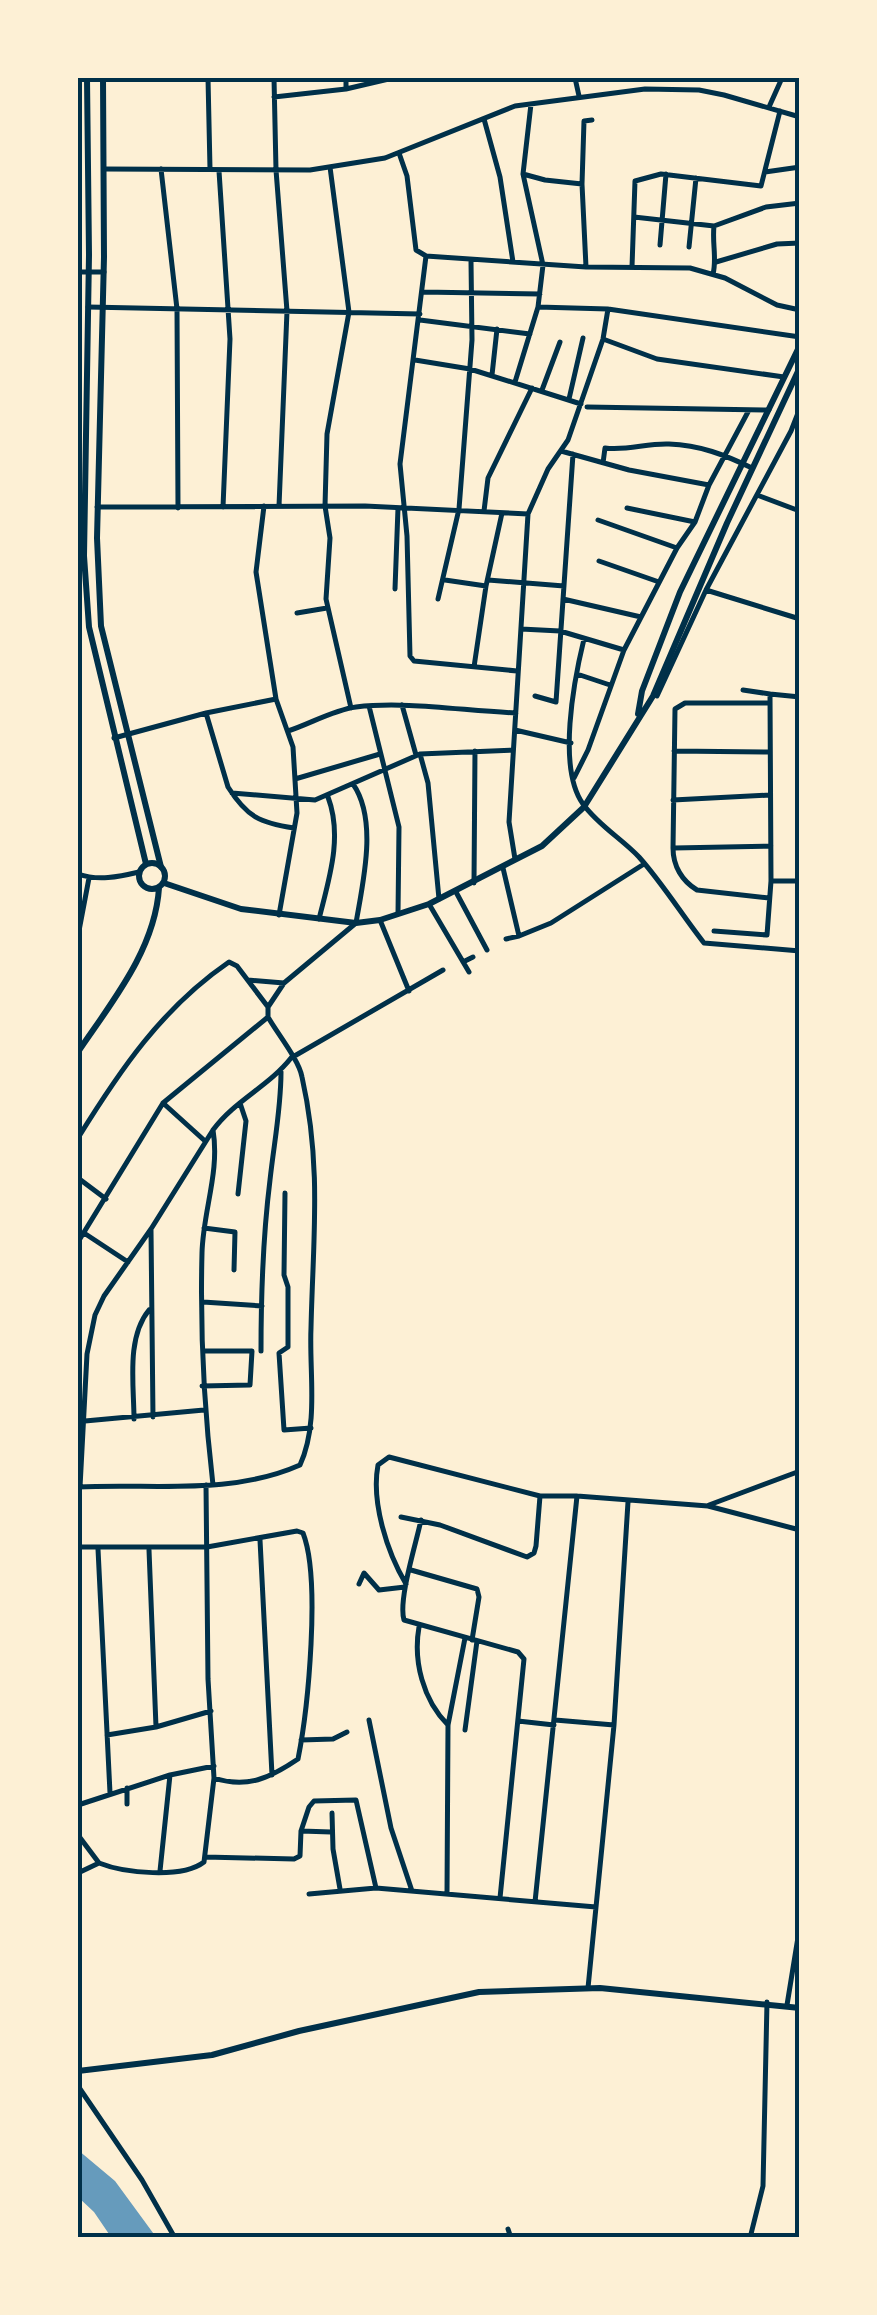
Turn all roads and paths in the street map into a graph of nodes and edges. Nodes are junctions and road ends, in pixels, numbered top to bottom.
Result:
1 (87, 78) edge
2 (103, 78) edge
3 (208, 78) edge
4 (274, 78) edge
5 (346, 78) edge
6 (392, 78) edge
7 (575, 78) edge
8 (782, 78) edge
9 (346, 89) junction
10 (580, 96) junction
11 (274, 97) junction
12 (531, 104) junction
13 (770, 107) junction
14 (780, 111) junction
15 (800, 117) edge
16 (484, 118) junction
17 (592, 120) dead end
18 (399, 152) junction
19 (800, 166) edge
20 (330, 168) junction
21 (103, 169) junction
22 (210, 169) junction
23 (161, 170) junction
24 (219, 170) junction
25 (276, 170) junction
26 (766, 172) junction
27 (523, 174) junction
28 (663, 174) junction
29 (696, 178) junction
30 (582, 184) junction
31 (800, 203) edge
32 (634, 217) junction
33 (662, 220) junction
34 (692, 223) junction
35 (714, 226) junction
36 (800, 243) edge
37 (660, 245) dead end
38 (689, 247) dead end
39 (426, 256) junction
40 (471, 261) junction
41 (514, 262) junction
42 (716, 262) junction
43 (543, 265) junction
44 (586, 267) junction
45 (632, 267) junction
46 (88, 271) junction
47 (78, 272) edge
48 (104, 272) junction
49 (713, 274) junction
50 (423, 292) junction
51 (469, 293) junction
52 (540, 294) junction
53 (538, 306) junction
54 (88, 307) junction
55 (102, 307) junction
56 (177, 309) junction
57 (608, 309) junction
58 (228, 310) junction
59 (800, 310) edge
60 (287, 311) junction
61 (349, 312) junction
62 (420, 317) junction
63 (472, 328) junction
64 (497, 329) junction
65 (530, 334) junction
66 (800, 336) edge
67 (582, 338) dead end
68 (602, 340) junction
69 (560, 342) dead end
70 (800, 344) edge
71 (415, 360) junction
72 (800, 367) edge
73 (470, 369) junction
74 (492, 375) junction
75 (784, 377) junction
76 (515, 382) junction
77 (532, 388) junction
78 (542, 390) junction
79 (569, 399) junction
80 (584, 406) junction
81 (800, 408) edge
82 (749, 410) junction
83 (768, 410) junction
84 (561, 451) junction
85 (726, 453) junction
86 (573, 454) junction
87 (603, 463) junction
88 (740, 463) junction
89 (752, 469) junction
90 (709, 485) junction
91 (758, 495) junction
92 (264, 506) junction
93 (279, 506) junction
94 (325, 506) junction
95 (97, 507) junction
96 (224, 507) junction
97 (178, 508) junction
98 (401, 508) junction
99 (627, 508) dead end
100 (459, 510) junction
101 (797, 510) dead end
102 (484, 511) junction
103 (502, 512) junction
104 (528, 514) junction
105 (598, 520) dead end
106 (695, 522) junction
107 (676, 548) junction
108 (599, 561) dead end
109 (444, 580) junction
110 (660, 582) junction
111 (487, 583) junction
112 (524, 583) junction
113 (564, 586) junction
114 (394, 589) dead end
115 (706, 590) junction
116 (438, 598) dead end
117 (563, 599) junction
118 (327, 608) junction
119 (297, 613) dead end
120 (641, 617) junction
121 (800, 619) edge
122 (101, 626) junction
123 (89, 627) junction
124 (521, 628) junction
125 (560, 631) junction
126 (584, 638) junction
127 (624, 650) junction
128 (474, 667) junction
129 (518, 671) junction
130 (576, 674) junction
131 (610, 685) junction
132 (743, 690) dead end
133 (770, 694) junction
134 (534, 696) dead end
135 (653, 696) junction
136 (800, 697) edge
137 (276, 698) junction
138 (770, 704) junction
139 (402, 705) junction
140 (370, 706) junction
141 (351, 708) junction
142 (206, 712) junction
143 (516, 713) junction
144 (638, 716) junction
145 (514, 729) junction
146 (288, 731) junction
147 (127, 734) junction
148 (114, 738) junction
149 (571, 743) junction
150 (513, 750) junction
151 (475, 751) junction
152 (674, 751) junction
153 (769, 752) junction
154 (380, 754) junction
155 (418, 755) junction
156 (384, 769) junction
157 (295, 780) junction
158 (572, 780) junction
159 (353, 784) junction
160 (232, 793) junction
161 (770, 796) junction
162 (328, 797) junction
163 (296, 798) junction
164 (674, 800) junction
165 (584, 807) junction
166 (294, 828) junction
167 (771, 846) junction
168 (673, 848) junction
169 (515, 862) junction
170 (146, 864) junction
171 (644, 864) junction
172 (162, 867) junction
173 (503, 868) junction
174 (139, 872) junction
175 (78, 874) edge
176 (89, 878) junction
177 (771, 881) junction
178 (800, 881) edge
179 (474, 882) junction
180 (161, 885) junction
181 (456, 892) junction
182 (770, 898) junction
183 (439, 900) junction
184 (429, 904) junction
185 (279, 915) junction
186 (398, 915) junction
187 (320, 919) junction
188 (380, 920) junction
189 (356, 923) junction
190 (714, 931) dead end
191 (767, 935) junction
192 (78, 936) edge
193 (519, 936) junction
194 (506, 939) dead end
195 (766, 949) junction
196 (487, 950) dead end
197 (800, 950) edge
198 (472, 957) dead end
199 (463, 962) junction
200 (442, 970) dead end
201 (469, 972) dead end
202 (248, 980) junction
203 (284, 983) junction
204 (408, 991) junction
205 (268, 1008) junction
206 (268, 1017) junction
207 (78, 1052) edge
208 (292, 1058) junction
209 (280, 1072) junction
210 (163, 1103) junction
211 (240, 1103) junction
212 (213, 1130) junction
213 (78, 1138) edge
214 (205, 1141) junction
215 (78, 1178) edge
216 (286, 1193) dead end
217 (238, 1194) dead end
218 (106, 1199) junction
219 (204, 1228) junction
220 (151, 1229) junction
221 (84, 1233) junction
222 (78, 1242) edge
223 (128, 1262) junction
224 (234, 1270) dead end
225 (203, 1302) junction
226 (262, 1306) junction
227 (151, 1308) junction
228 (252, 1351) junction
229 (203, 1352) junction
230 (202, 1386) junction
231 (204, 1410) junction
232 (153, 1417) junction
233 (134, 1419) junction
234 (85, 1422) junction
235 (311, 1428) junction
236 (800, 1471) edge
237 (209, 1485) junction
238 (79, 1487) edge
239 (540, 1496) junction
240 (577, 1496) junction
241 (628, 1502) junction
242 (708, 1506) junction
243 (401, 1518) dead end
244 (421, 1520) junction
245 (800, 1530) edge
246 (260, 1540) junction
247 (78, 1547) edge
248 (207, 1547) junction
249 (98, 1549) junction
250 (148, 1549) junction
251 (411, 1570) junction
252 (359, 1584) dead end
253 (405, 1586) junction
254 (419, 1626) junction
255 (471, 1640) junction
256 (210, 1711) junction
257 (369, 1720) dead end
258 (518, 1721) junction
259 (554, 1722) junction
260 (448, 1725) junction
261 (614, 1725) junction
262 (156, 1727) junction
263 (465, 1730) dead end
264 (347, 1732) dead end
265 (108, 1736) junction
266 (302, 1740) junction
267 (214, 1766) junction
268 (170, 1775) junction
269 (272, 1775) junction
270 (214, 1778) junction
271 (127, 1788) junction
272 (110, 1793) junction
273 (127, 1804) dead end
274 (78, 1805) edge
275 (332, 1813) dead end
276 (301, 1831) junction
277 (332, 1832) junction
278 (78, 1836) edge
279 (204, 1857) junction
280 (99, 1863) junction
281 (160, 1871) junction
282 (78, 1873) edge
283 (376, 1888) junction
284 (341, 1890) junction
285 (412, 1891) junction
286 (309, 1894) dead end
287 (447, 1894) junction
288 (500, 1898) junction
289 (535, 1902) junction
290 (596, 1908) junction
291 (800, 1925) edge
292 (588, 1988) junction
293 (767, 2002) junction
294 (787, 2005) junction
295 (800, 2008) edge
296 (78, 2071) edge
297 (78, 2086) edge
298 (508, 2229) dead end
299 (175, 2238) edge
300 (511, 2238) edge
301 (750, 2238) edge

1 - 46 main road
2 - 21 main road
3 - 22 street
4 - 11 street
5 - 9 street
6 - 9 street
7 - 10 street
8 - 13 street
9 - 11 street
10 - 12 street
10 - 13 street
11 - 25 street
12 - 16 street
12 - 27 street
13 - 14 street
14 - 15 street
14 - 26 street
16 - 18 street
16 - 41 street
17 - 30 street
18 - 20 street
18 - 39 street
19 - 26 street
20 - 25 street
20 - 61 street
21 - 23 street
21 - 48 main road
22 - 23 street
22 - 24 street
23 - 56 street
24 - 25 street
24 - 58 street
25 - 60 street
26 - 29 street
27 - 30 street
27 - 43 street
28 - 29 street
28 - 32 street
28 - 33 street
29 - 34 street
30 - 44 street
31 - 35 street
32 - 33 street
32 - 45 street
33 - 34 street
33 - 37 street
34 - 35 street
34 - 38 street
35 - 42 street
36 - 42 street
39 - 40 street
39 - 50 street
40 - 41 street
40 - 51 street
41 - 43 street
42 - 49 street
43 - 44 street
43 - 52 street
44 - 45 street
45 - 49 street
46 - 47 street
46 - 48 street
46 - 54 main road
48 - 55 main road
49 - 59 street
50 - 51 street
50 - 62 street
51 - 52 street
51 - 63 street
52 - 53 street
53 - 57 street
53 - 65 street
54 - 55 street
54 - 123 main road
55 - 56 street
55 - 95 main road
56 - 58 street
56 - 97 street
57 - 66 street
57 - 68 street
58 - 60 street
58 - 96 street
60 - 61 street
60 - 93 street
61 - 62 street
61 - 94 street
62 - 63 street
62 - 71 street
63 - 64 street
63 - 73 street
64 - 65 street
64 - 74 street
65 - 76 street
67 - 79 street
68 - 75 street
68 - 80 street
69 - 78 street
70 - 75 main road
71 - 73 street
71 - 98 street
72 - 89 main road
73 - 74 street
73 - 100 street
74 - 76 street
75 - 83 main road
76 - 77 street
77 - 78 street
77 - 102 street
78 - 79 street
79 - 80 street
80 - 82 street
80 - 84 street
81 - 91 street
82 - 83 street
82 - 85 street
83 - 88 main road
84 - 86 street
84 - 104 street
85 - 87 street
85 - 88 street
85 - 90 street
86 - 87 street
86 - 113 street
87 - 90 street
88 - 89 street
88 - 144 main road
89 - 135 main road
90 - 106 street
91 - 101 street
91 - 115 street
92 - 93 street
92 - 96 street
92 - 137 street
93 - 94 street
94 - 98 street
94 - 118 street
95 - 97 street
95 - 122 main road
96 - 97 street
98 - 100 street
98 - 114 street
98 - 128 street
99 - 106 street
100 - 102 street
100 - 109 street
102 - 103 street
103 - 104 street
103 - 111 street
104 - 112 street
105 - 107 street
106 - 107 street
107 - 110 street
108 - 110 street
109 - 111 street
109 - 116 street
110 - 120 street
111 - 112 street
111 - 128 street
112 - 113 street
112 - 124 street
113 - 117 street
115 - 121 street
115 - 135 street
117 - 120 street
117 - 125 street
118 - 119 street
118 - 141 street
120 - 127 street
122 - 123 main road
122 - 147 main road
123 - 148 main road
124 - 125 street
124 - 129 street
125 - 126 street
125 - 134 street
126 - 127 street
126 - 130 street
127 - 131 street
128 - 129 street
129 - 143 street
130 - 131 street
130 - 149 street
131 - 158 street
132 - 133 street
133 - 136 street
133 - 138 street
135 - 144 main road
137 - 142 street
137 - 146 street
138 - 152 street
138 - 153 street
139 - 140 street
139 - 143 street
139 - 155 street
140 - 141 street
140 - 154 street
141 - 146 street
142 - 147 street
142 - 160 street
143 - 145 street
144 - 165 main road
145 - 149 street
145 - 150 street
146 - 157 street
147 - 148 street
147 - 172 main road
148 - 170 main road
149 - 158 street
150 - 151 street
150 - 169 street
151 - 155 street
151 - 179 street
152 - 153 street
152 - 164 street
153 - 161 street
154 - 156 street
154 - 157 street
155 - 156 street
155 - 183 street
156 - 159 street
156 - 186 street
157 - 163 street
158 - 165 street
159 - 162 street
159 - 189 street
160 - 163 street
160 - 166 street
161 - 164 street
161 - 167 street
162 - 163 street
162 - 187 street
163 - 166 street
164 - 168 street
165 - 169 main road
165 - 171 street
166 - 185 street
167 - 168 street
167 - 177 street
168 - 182 street
169 - 173 main road
170 - 172 main road
170 - 174 main road
171 - 193 street
171 - 195 street
172 - 180 main road
173 - 179 main road
173 - 193 street
174 - 176 street
174 - 180 main road
175 - 176 street
176 - 192 street
177 - 178 street
177 - 182 street
179 - 181 main road
180 - 185 main road
180 - 207 main road
181 - 183 main road
181 - 196 street
182 - 191 street
183 - 184 main road
184 - 186 main road
184 - 199 street
185 - 187 main road
186 - 188 main road
187 - 189 main road
188 - 189 main road
188 - 204 street
189 - 203 street
190 - 191 street
191 - 195 street
193 - 194 street
195 - 197 street
198 - 199 street
199 - 201 street
200 - 204 street
202 - 203 street
202 - 205 street
202 - 213 street
203 - 205 street
204 - 208 street
205 - 206 street
206 - 208 street
206 - 210 street
208 - 209 street
208 - 235 street
209 - 211 street
209 - 226 street
210 - 214 street
210 - 218 street
211 - 212 street
211 - 217 street
212 - 214 street
212 - 219 street
214 - 220 street
215 - 218 street
216 - 235 street
218 - 221 street
219 - 224 street
219 - 225 street
220 - 223 street
220 - 227 street
221 - 222 street
221 - 223 street
223 - 234 street
225 - 226 street
225 - 229 street
226 - 228 street
227 - 232 street
227 - 233 street
228 - 229 street
228 - 230 street
229 - 230 street
230 - 231 street
231 - 232 street
231 - 237 street
232 - 233 street
233 - 234 street
234 - 238 street
235 - 237 street
236 - 242 street
237 - 238 street
237 - 248 street
239 - 240 street
239 - 244 street
239 - 253 street
240 - 241 street
240 - 259 street
241 - 242 street
241 - 261 street
242 - 245 street
243 - 244 street
244 - 251 street
246 - 248 street
246 - 266 street
246 - 269 street
247 - 249 street
248 - 250 street
248 - 256 street
249 - 250 street
249 - 265 street
250 - 262 street
251 - 253 street
251 - 255 street
252 - 253 street
253 - 254 street
254 - 255 street
254 - 260 street
255 - 258 street
255 - 260 street
255 - 263 street
256 - 262 street
256 - 267 street
257 - 285 street
258 - 259 street
258 - 288 street
259 - 261 street
259 - 289 street
260 - 287 street
261 - 290 street
262 - 265 street
264 - 266 street
265 - 272 street
266 - 269 street
267 - 268 street
267 - 270 street
268 - 271 street
268 - 281 street
269 - 270 street
270 - 279 street
271 - 272 street
271 - 273 street
272 - 274 street
275 - 277 street
276 - 277 street
276 - 279 street
276 - 283 street
277 - 284 street
278 - 280 street
279 - 281 street
280 - 281 street
280 - 282 street
283 - 284 street
283 - 285 street
284 - 286 street
285 - 287 street
287 - 288 street
288 - 289 street
289 - 290 street
290 - 292 street
291 - 294 street
292 - 293 main road
292 - 296 main road
293 - 294 main road
293 - 301 street
294 - 295 main road
297 - 299 street
298 - 300 street

